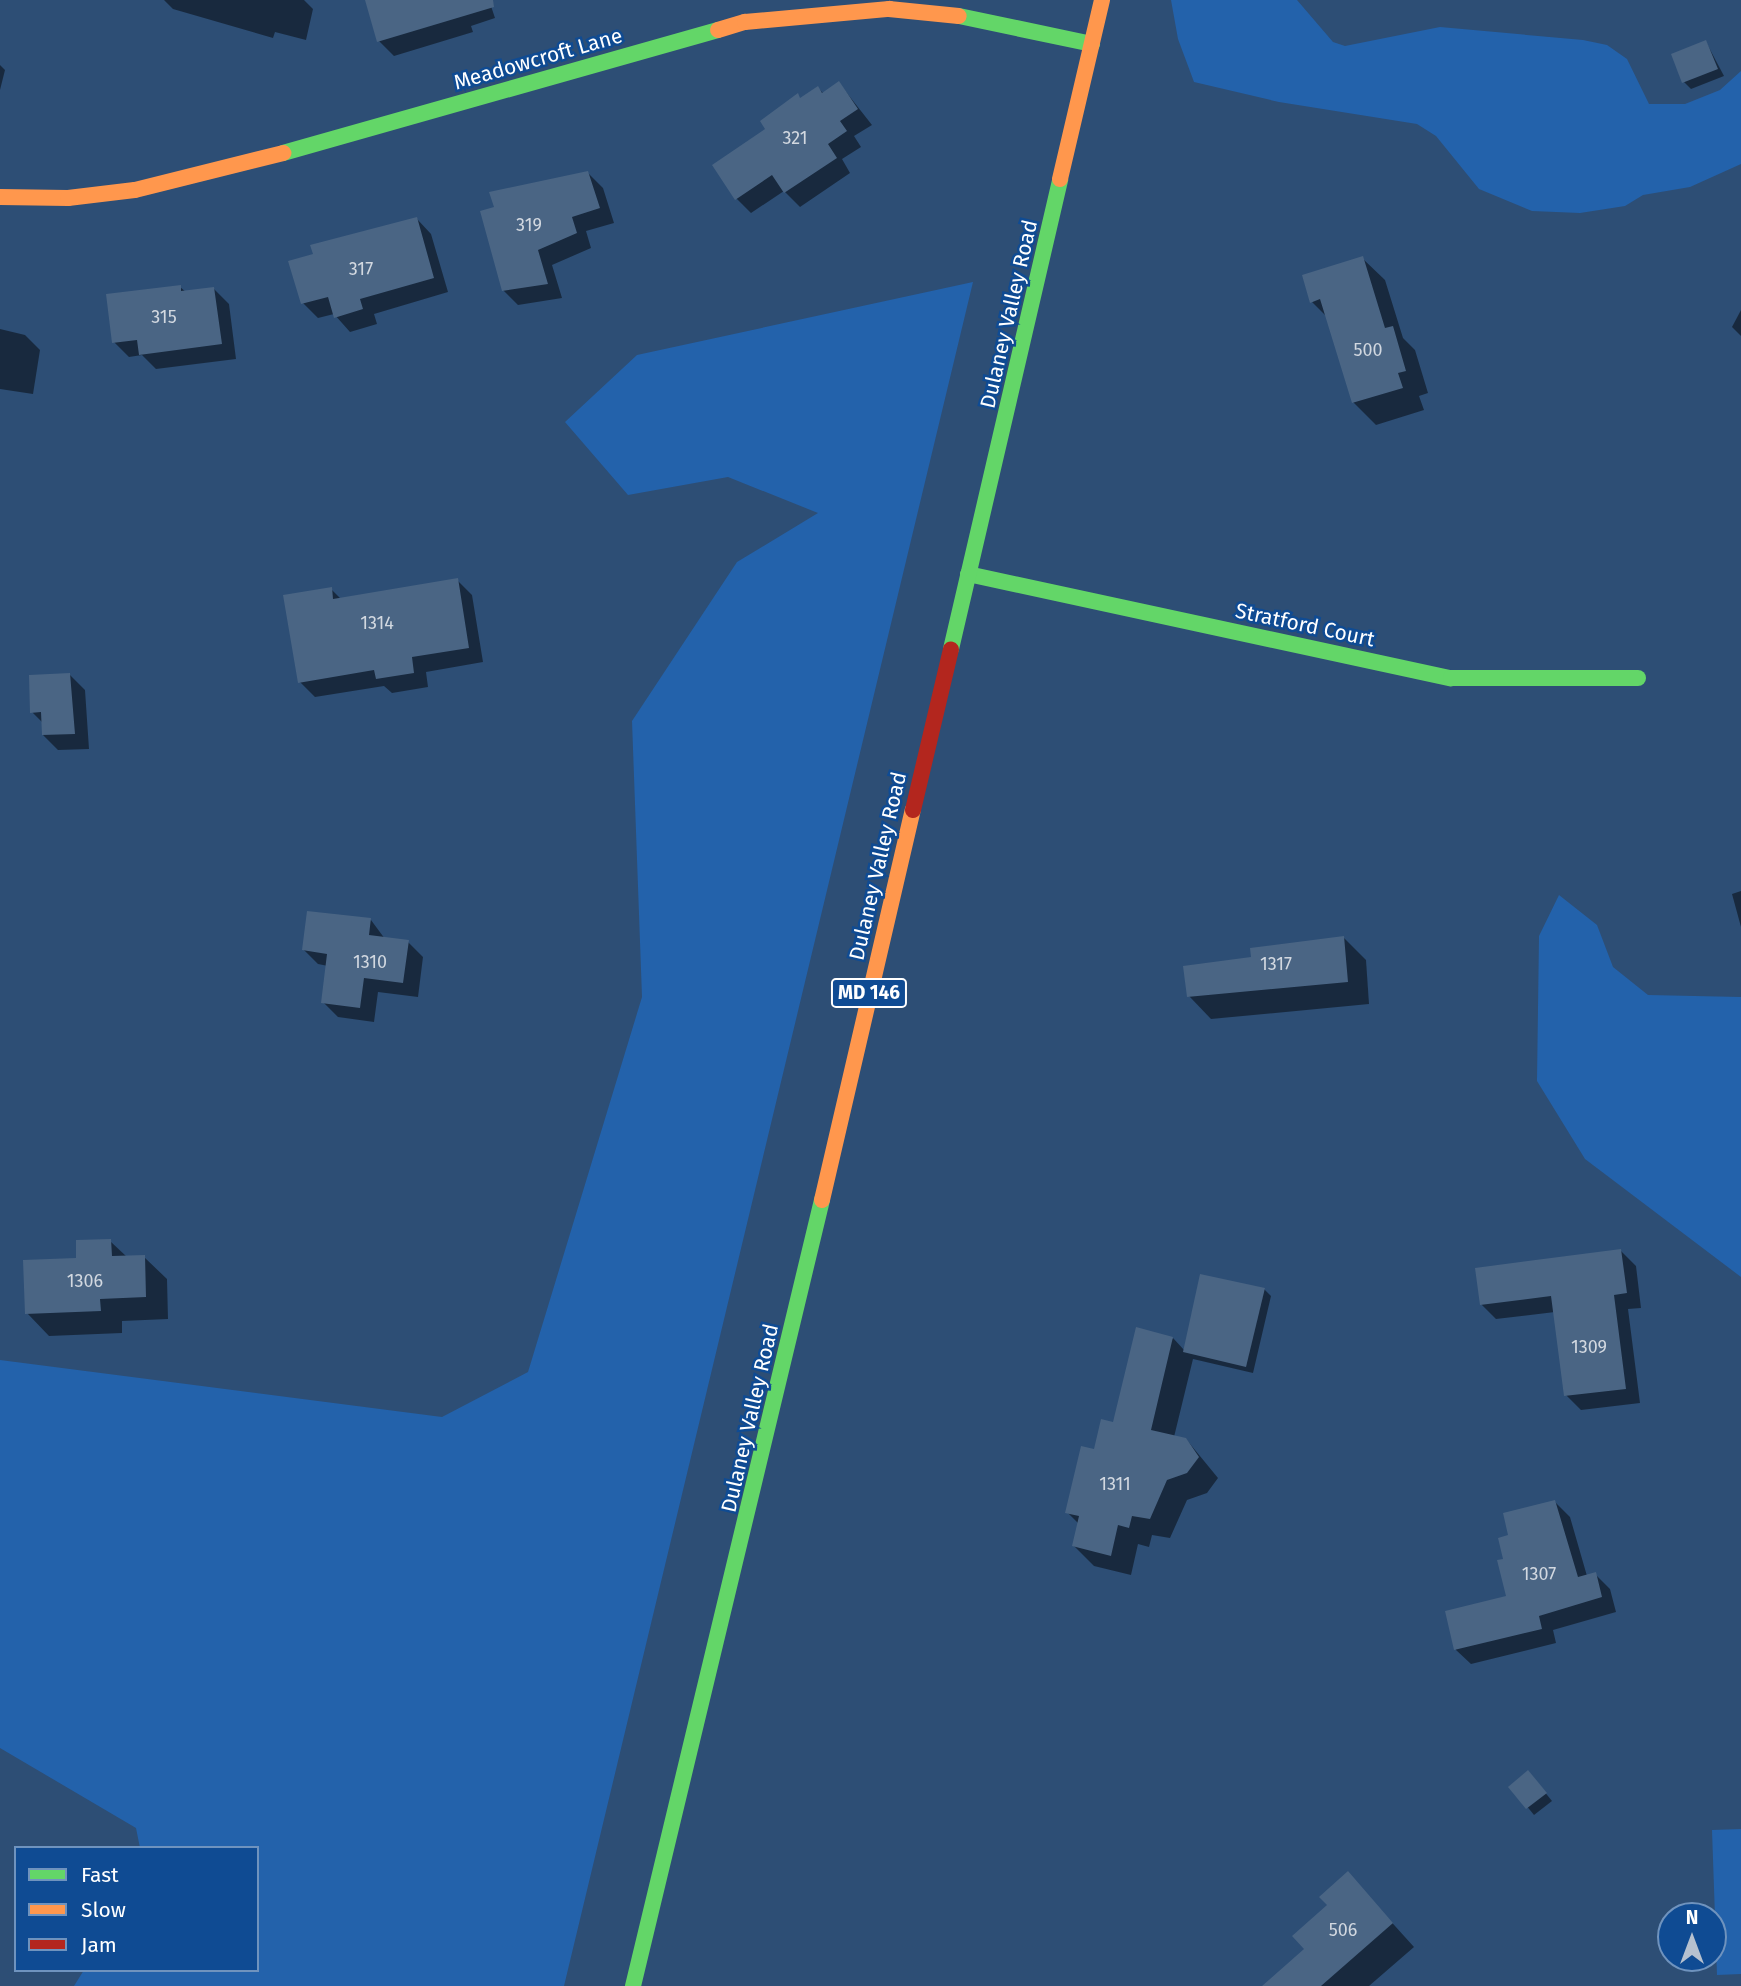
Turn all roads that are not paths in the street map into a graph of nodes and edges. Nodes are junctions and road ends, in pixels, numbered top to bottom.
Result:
1 (1102, 0) edge
2 (1092, 44) junction
3 (0, 197) edge
4 (968, 574) junction
5 (1638, 678) dead end
6 (633, 1986) edge

1 - 2 main road, Dulaney Valley Road / MD 146
2 - 3 main road, Meadowcroft Lane
2 - 4 main road, Dulaney Valley Road / MD 146
4 - 5 main road, Stratford Court
4 - 6 main road, Dulaney Valley Road / MD 146

